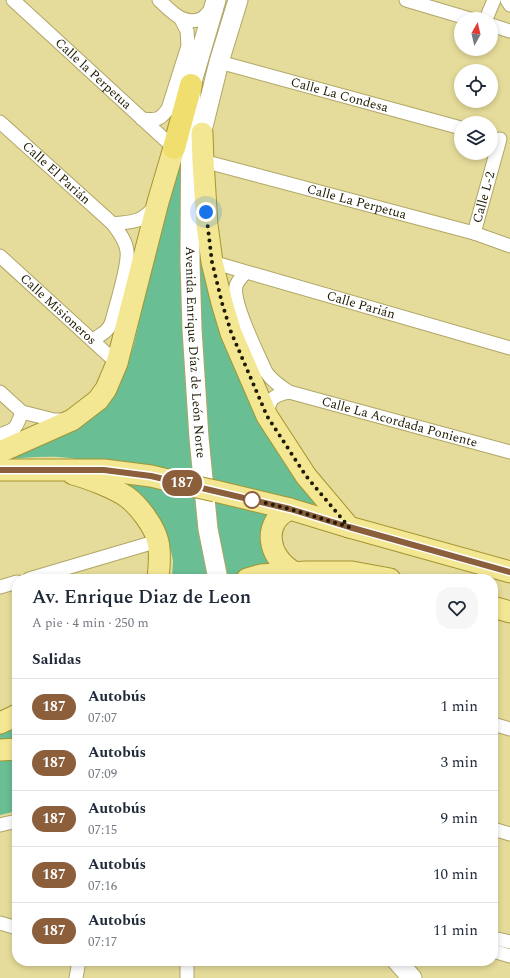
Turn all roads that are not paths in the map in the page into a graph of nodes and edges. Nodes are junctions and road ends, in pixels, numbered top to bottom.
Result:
1 (13, 0) edge
2 (160, 0) edge
3 (238, 0) edge
4 (406, 0) edge
5 (494, 0) edge
6 (507, 0) edge
7 (214, 4) edge
8 (510, 6) edge
9 (489, 12) edge
10 (454, 14) edge
11 (181, 19) junction
12 (498, 27) edge
13 (510, 31) edge
14 (219, 62) junction
15 (191, 85) junction
16 (142, 119) junction
17 (0, 122) edge
18 (454, 126) edge
19 (202, 133) joint
20 (500, 139) edge
21 (174, 148) junction
22 (197, 166) junction
23 (158, 202) junction
24 (113, 224) junction
25 (474, 233) junction
26 (510, 246) edge
27 (0, 256) edge
28 (212, 262) junction
29 (245, 273) junction
30 (93, 340) junction
31 (510, 348) edge
32 (117, 363) junction
33 (0, 392) edge
34 (289, 392) junction
35 (22, 412) junction
36 (267, 416) junction
37 (72, 420) junction
38 (0, 435) edge
39 (16, 437) junction
40 (0, 452) edge
41 (510, 452) edge
42 (55, 469) junction
43 (0, 470) edge
44 (290, 509) junction
45 (349, 527) junction
46 (158, 541) junction
47 (510, 572) edge
48 (46, 574) edge
49 (159, 574) edge
50 (217, 574) edge
51 (299, 574) edge
52 (363, 574) edge
53 (12, 583) edge
54 (0, 587) edge
55 (498, 608) edge
56 (510, 612) edge
57 (12, 711) edge
58 (0, 714) edge
59 (12, 717) edge
60 (0, 723) edge
61 (498, 725) edge
62 (510, 729) edge
63 (12, 749) edge
64 (0, 750) edge
65 (12, 822) edge
66 (0, 825) edge
67 (498, 830) edge
68 (510, 834) edge
69 (0, 923) edge
70 (12, 927) edge
71 (498, 939) edge
72 (510, 942) edge
73 (498, 953) edge
74 (510, 956) edge
75 (78, 966) edge
76 (187, 966) edge
77 (402, 966) edge
78 (76, 978) edge
79 (186, 978) edge
80 (412, 978) edge

1 - 16 street, Calle la Perpetua
2 - 11 street
3 - 14 main road
4 - 10 street
5 - 9 street
6 - 8 street
7 - 11 street
7 - 15 main road, Avenida Enrique Díaz de León Norte
11 - 16 street
12 - 13 street
14 - 18 street, Calle La Condesa
14 - 19 main road
15 - 21 highway
15 - 22 main road, Avenida Enrique Díaz de León Norte
16 - 21 street, Calle la Perpetua
17 - 24 street, Calle El Parián
19 - 22 main road
20 - 25 street, Calle L-2
21 - 23 main road
22 - 25 street, Calle La Perpetua
22 - 28 main road
22 - 50 main road, Avenida Enrique Díaz de León Norte
23 - 24 street
23 - 32 main road
24 - 30 street, Calle El Parián
25 - 26 street, Calle La Perpetua
27 - 30 street, Calle Misioneros
28 - 29 street, Calle Parián
28 - 36 main road
29 - 31 street, Calle Parián
29 - 34 street, Calle La Acordada Poniente
30 - 32 street, Calle Misioneros
32 - 37 main road
33 - 35 street
34 - 36 street
34 - 41 street, Calle La Acordada Poniente
35 - 37 street
35 - 39 street
36 - 45 main road
37 - 39 main road
38 - 39 street
39 - 40 main road
42 - 43 main road
42 - 44 main road
42 - 46 main road
44 - 45 main road
44 - 51 main road
45 - 47 main road
46 - 48 street
46 - 49 main road
51 - 52 main road
53 - 54 street
55 - 56 main road
57 - 58 main road
59 - 60 main road
61 - 62 street
63 - 64 main road
65 - 66 street
67 - 68 street
69 - 70 street
71 - 72 street
73 - 74 street
75 - 78 street
76 - 79 street
77 - 80 main road

